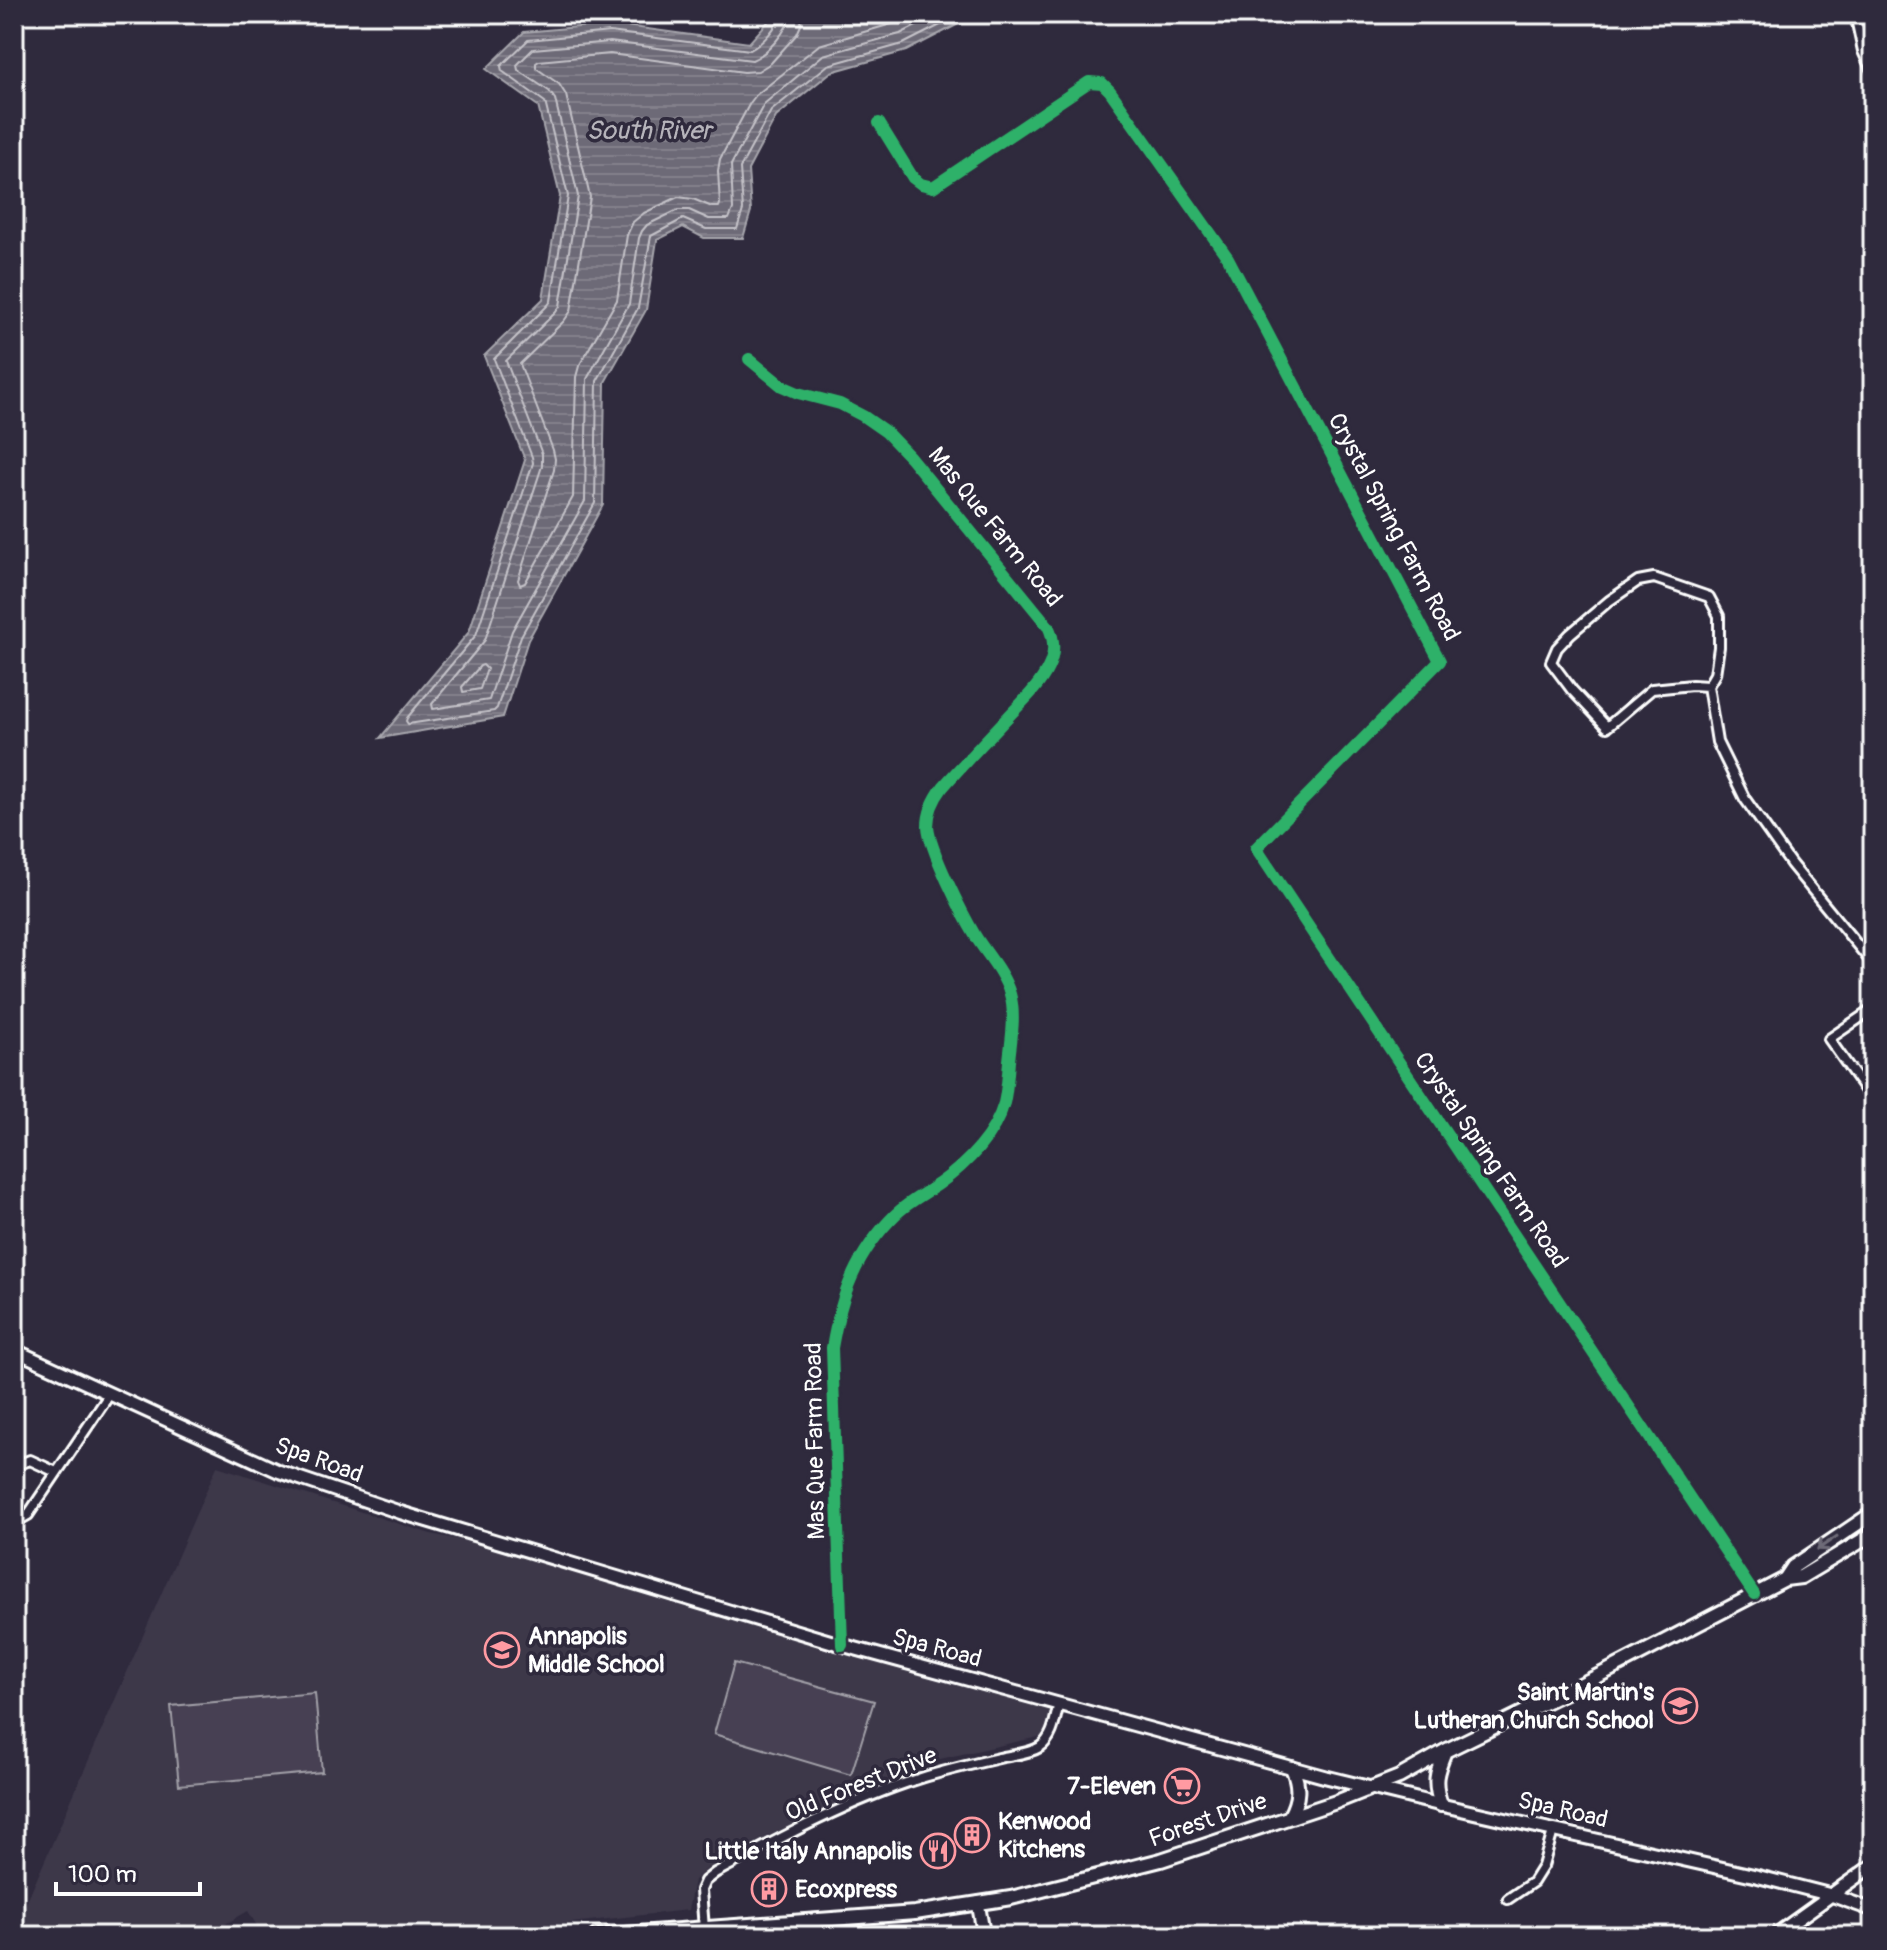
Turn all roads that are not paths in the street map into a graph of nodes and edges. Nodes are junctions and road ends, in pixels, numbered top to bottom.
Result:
1 (1855, 14) edge
2 (1869, 14) edge
3 (1873, 37) edge
4 (1873, 73) edge
5 (879, 123) dead end
6 (749, 359) dead end
7 (1708, 686) junction
8 (1873, 964) edge
9 (1873, 1009) edge
10 (1873, 1101) edge
11 (14, 1350) edge
12 (109, 1395) junction
13 (14, 1466) edge
14 (56, 1472) junction
15 (1873, 1513) edge
16 (14, 1523) edge
17 (1873, 1534) edge
18 (1785, 1579) junction
19 (1754, 1594) junction
20 (842, 1645) junction
21 (1059, 1703) junction
22 (1445, 1751) junction
23 (1292, 1768) junction
24 (1373, 1788) junction
25 (1441, 1805) junction
26 (1290, 1816) junction
27 (1553, 1831) junction
28 (1873, 1865) edge
29 (1831, 1895) junction
30 (1508, 1899) dead end
31 (978, 1903) junction
32 (1873, 1910) edge
33 (704, 1929) junction
34 (596, 1936) edge
35 (984, 1936) edge
36 (1774, 1936) edge

1 - 4 street
2 - 3 street
5 - 19 street, Crystal Spring Farm Road
6 - 20 street, Mas Que Farm Road
7 - 7 street
7 - 8 street
9 - 10 street
11 - 12 street, Spa Road
12 - 14 street
12 - 20 street, Spa Road
13 - 14 street
14 - 16 street
15 -> 18 main road, Forest Drive
17 - 18 main road, Forest Drive
18 - 19 main road, Forest Drive
19 - 22 main road, Forest Drive
20 - 21 street, Spa Road
21 - 23 street, Spa Road
21 - 33 street, Old Forest Drive
22 - 24 main road, Forest Drive
22 - 25 main road
23 - 24 street, Spa Road
23 - 26 main road
24 - 25 street, Spa Road
24 - 26 main road, Forest Drive
25 - 27 street, Spa Road
26 - 31 main road, Forest Drive
27 - 29 street, Spa Road
27 - 30 street
28 - 29 street
29 - 32 street, Spa Road
29 - 36 street
31 - 33 main road, Forest Drive
31 - 35 street
33 - 34 main road, Forest Drive

